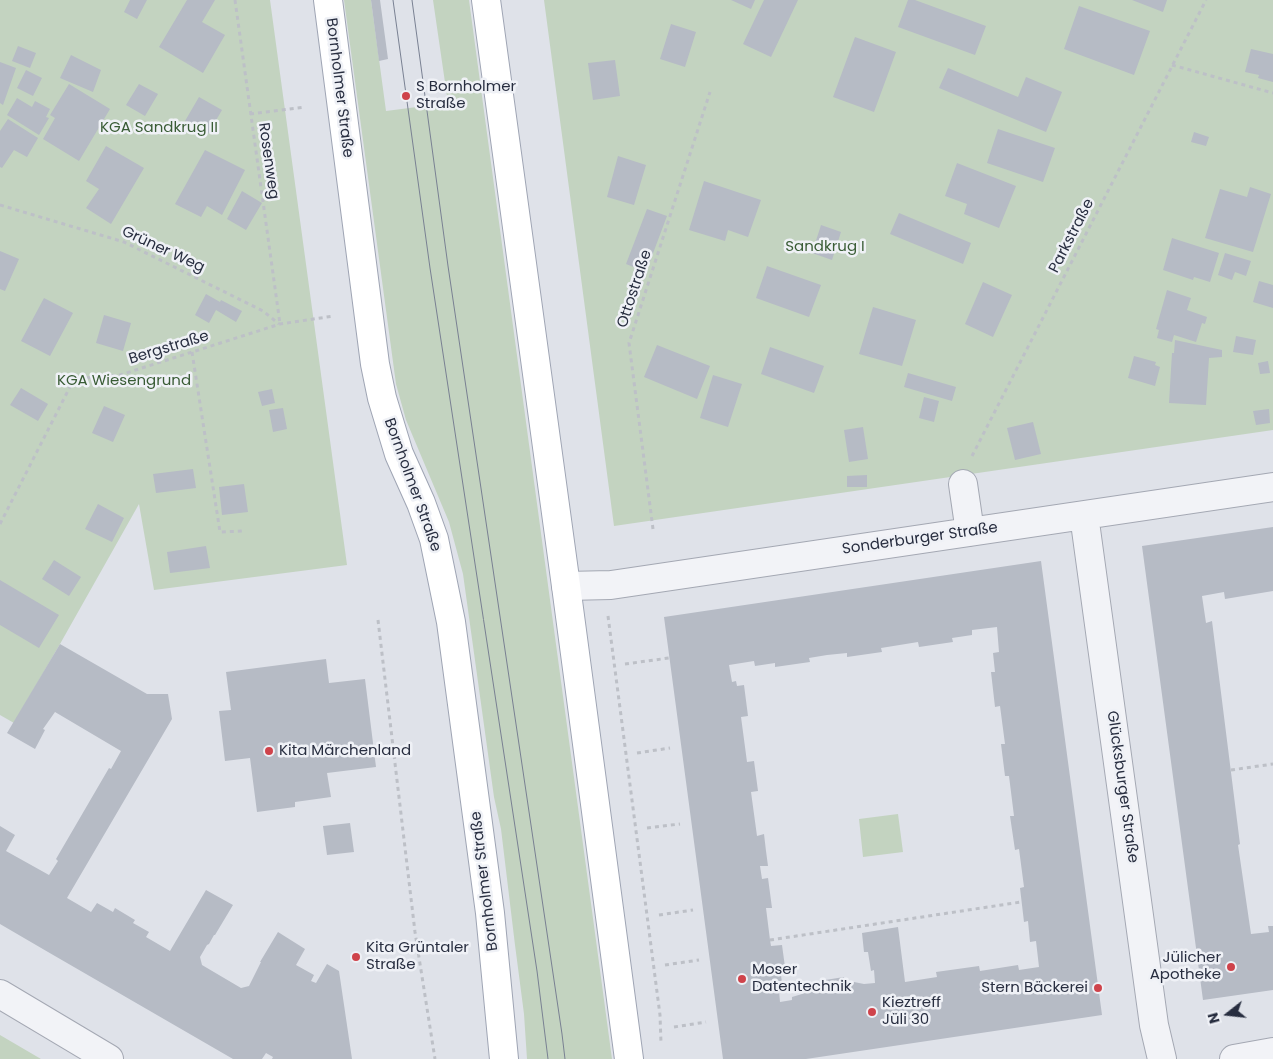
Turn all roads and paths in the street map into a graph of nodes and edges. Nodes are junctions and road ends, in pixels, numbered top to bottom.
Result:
1 (234, 0) edge
2 (328, 0) edge
3 (486, 0) edge
4 (1206, 0) edge
5 (1172, 66) junction
6 (710, 92) dead end
7 (1273, 93) edge
8 (305, 107) dead end
9 (250, 114) junction
10 (0, 205) edge
11 (334, 316) dead end
12 (280, 324) junction
13 (192, 352) junction
14 (963, 484) joint
15 (1273, 487) edge
16 (1084, 515) junction
17 (0, 524) edge
18 (653, 529) dead end
19 (244, 532) dead end
20 (970, 532) junction
21 (566, 586) junction
22 (608, 615) dead end
23 (378, 620) dead end
24 (670, 658) dead end
25 (625, 664) dead end
26 (670, 748) dead end
27 (637, 754) dead end
28 (1273, 764) edge
29 (1231, 770) dead end
30 (680, 824) dead end
31 (647, 828) dead end
32 (1022, 902) dead end
33 (693, 910) dead end
34 (659, 915) dead end
35 (770, 940) dead end
36 (700, 960) dead end
37 (666, 965) dead end
38 (0, 994) edge
39 (706, 1022) dead end
40 (674, 1027) dead end
41 (661, 1050) dead end
42 (1273, 1052) edge
43 (109, 1059) edge
44 (435, 1059) edge
45 (504, 1059) edge
46 (629, 1059) edge
47 (1162, 1059) edge
48 (1234, 1059) edge

1 - 9 path, Rosenweg
2 - 45 main road, Bornholmer Straße
3 - 21 main road
4 - 5 path, Parkstraße
5 - 7 path
5 - 14 path, Parkstraße
6 - 18 path, Ottostraße
8 - 9 path
9 - 12 path, Rosenweg
10 - 12 path, Grüner Weg
11 - 12 path, Bergstraße
12 - 13 path, Bergstraße
13 - 17 path, Bergstraße
13 - 19 path
14 - 20 street
15 - 16 street, Sonderburger Straße
16 - 20 street, Sonderburger Straße
16 - 47 street, Glücksburger Straße
20 - 21 street, Sonderburger Straße
21 - 46 main road
22 - 41 path
23 - 44 path
24 - 25 path
26 - 27 path
28 - 29 path
30 - 31 path
32 - 35 path
33 - 34 path
36 - 37 path
38 - 43 street
39 - 40 path
42 - 48 street

